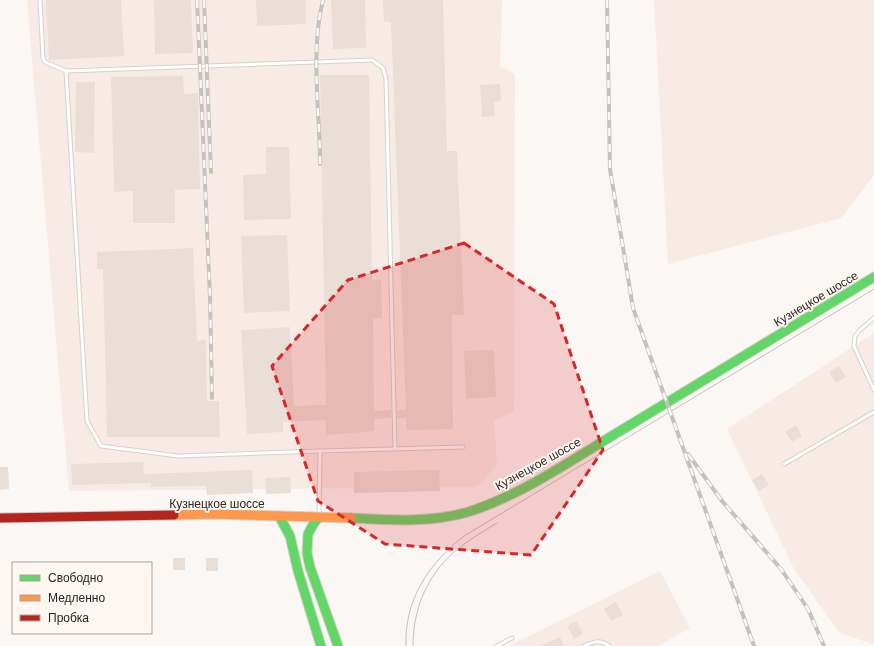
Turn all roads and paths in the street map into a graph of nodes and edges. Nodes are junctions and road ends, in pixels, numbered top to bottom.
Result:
1 (40, 0) edge
2 (66, 71) junction
3 (874, 277) edge
4 (874, 318) edge
5 (874, 390) edge
6 (874, 412) edge
7 (463, 447) dead end
8 (396, 449) junction
9 (320, 451) junction
10 (784, 464) dead end
11 (279, 516) junction
12 (319, 516) junction
13 (0, 518) edge
14 (512, 638) dead end
15 (321, 646) edge
16 (338, 646) edge
17 (497, 646) edge
18 (584, 646) edge
19 (609, 646) edge

1 - 2 lane
2 - 8 lane
2 - 9 lane
3 - 12 main road, Кузнецкое шоссе
4 - 5 lane
6 - 10 lane
7 - 8 lane
8 - 9 lane
9 - 12 lane
11 - 12 main road, Кузнецкое шоссе
11 - 13 main road, Кузнецкое шоссе
11 - 15 main road
12 - 16 main road
14 - 17 lane
18 - 19 lane

